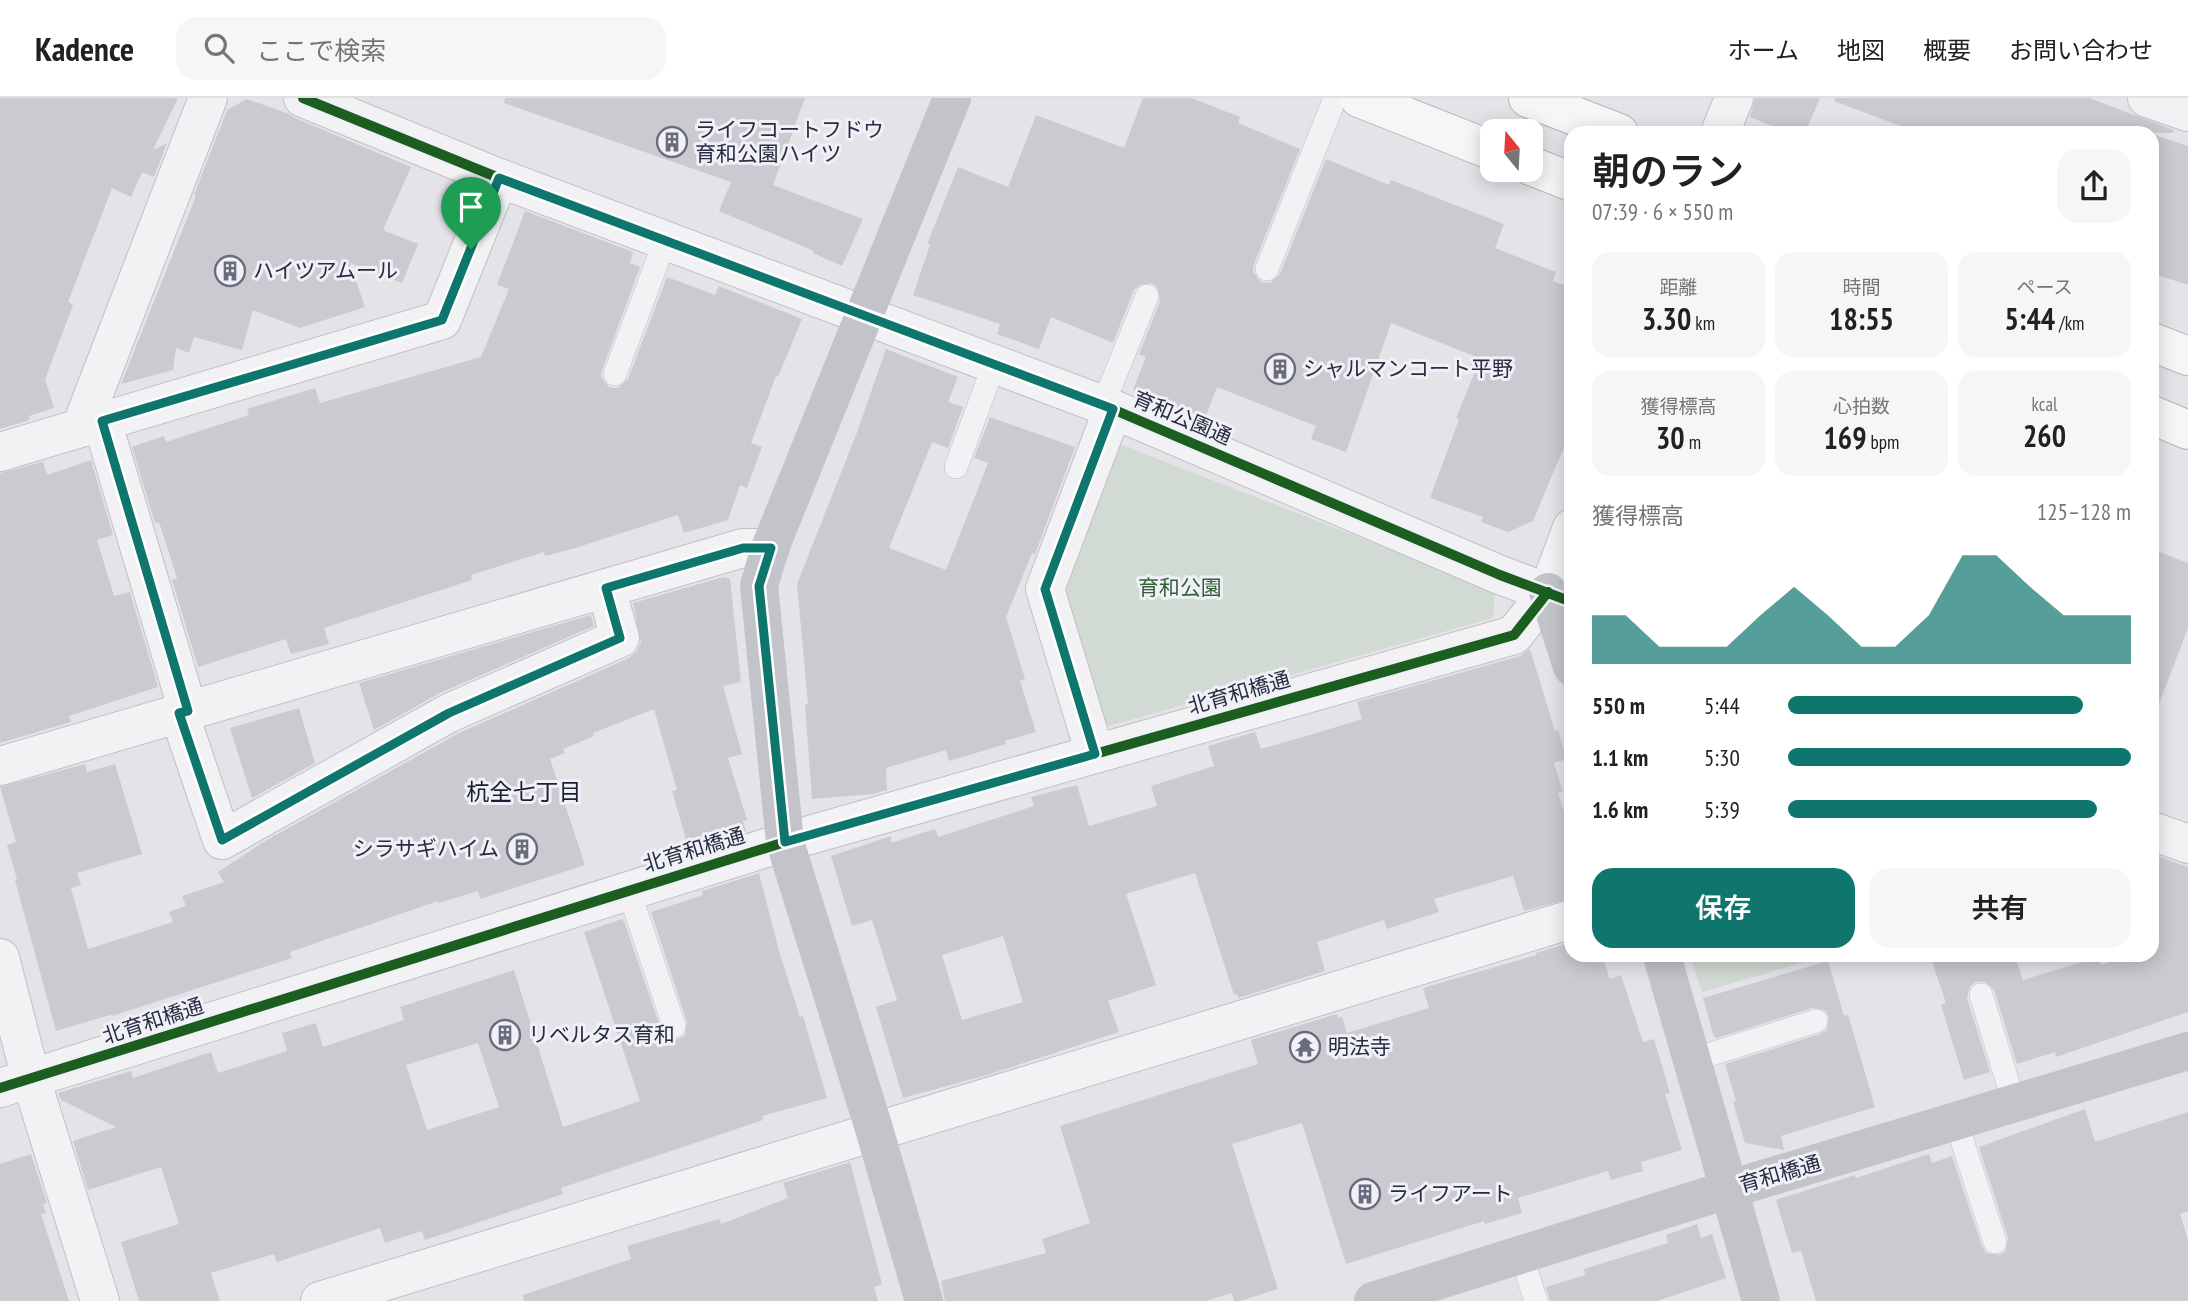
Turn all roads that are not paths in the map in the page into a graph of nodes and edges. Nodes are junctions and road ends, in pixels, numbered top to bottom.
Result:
1 (208, 98) edge
2 (303, 98) edge
3 (952, 98) edge
4 (1335, 98) edge
5 (1359, 98) edge
6 (1528, 98) edge
7 (1734, 98) edge
8 (2147, 98) edge
9 (2188, 112) edge
10 (1601, 126) edge
11 (1723, 126) edge
12 (1480, 146) edge
13 (1544, 171) edge
14 (499, 178) junction
15 (1564, 179) edge
16 (665, 241) junction
17 (1267, 269) dead end
18 (1147, 296) dead end
19 (864, 316) junction
20 (2159, 345) edge
21 (2188, 356) edge
22 (995, 365) junction
23 (615, 374) dead end
24 (1108, 407) junction
25 (2159, 418) edge
26 (92, 424) junction
27 (2188, 430) edge
28 (0, 452) edge
29 (956, 467) dead end
30 (771, 548) junction
31 (1564, 574) edge
32 (606, 588) junction
33 (1560, 597) edge
34 (1564, 620) edge
35 (184, 712) junction
36 (1095, 754) junction
37 (0, 766) edge
38 (2159, 834) edge
39 (785, 842) junction
40 (2188, 844) edge
41 (629, 891) junction
42 (1564, 921) edge
43 (0, 958) edge
44 (1664, 962) edge
45 (1982, 995) dead end
46 (1816, 1021) dead end
47 (674, 1026) dead end
48 (2188, 1051) edge
49 (1692, 1060) junction
50 (16, 1084) edge
51 (2014, 1103) junction
52 (1956, 1122) junction
53 (875, 1132) junction
54 (1730, 1189) junction
55 (1995, 1242) dead end
56 (1521, 1255) junction
57 (100, 1301) edge
58 (320, 1301) edge
59 (924, 1301) edge
60 (1373, 1301) edge
61 (1535, 1301) edge
62 (1761, 1301) edge

1 - 26 street
2 - 14 street, 育和公園通
3 - 19 street
4 - 17 lane
5 - 12 highway
6 - 10 highway
7 - 11 street
8 - 9 street
13 - 15 highway
14 - 16 street, 育和公園通
14 - 26 street
16 - 19 street, 育和公園通
16 - 23 lane
18 - 24 lane
19 - 22 street, 育和公園通
19 - 30 street
20 - 21 highway
22 - 24 street, 育和公園通
22 - 29 lane
24 - 33 street, 育和公園通
24 - 36 street
25 - 27 highway
26 - 28 street
26 - 35 street
30 - 32 street
30 - 39 street
31 - 33 street, 北育和橋通
32 - 35 street
32 - 35 street
33 - 34 street
33 - 36 street, 北育和橋通
35 - 37 street
36 - 39 street, 北育和橋通
38 - 40 street
39 - 41 street, 北育和橋通
39 - 53 street
41 - 47 lane
41 - 50 street, 北育和橋通
42 - 53 street
43 - 50 street
44 - 49 street
45 - 51 lane
46 - 49 lane
48 - 51 street, 育和橋通
49 - 54 street
50 - 57 street
51 - 52 street, 育和橋通
52 - 54 street, 育和橋通
52 - 55 lane
53 - 58 street
53 - 59 street
54 - 56 street, 育和橋通
54 - 62 street
56 - 60 street, 育和橋通
56 - 61 lane

